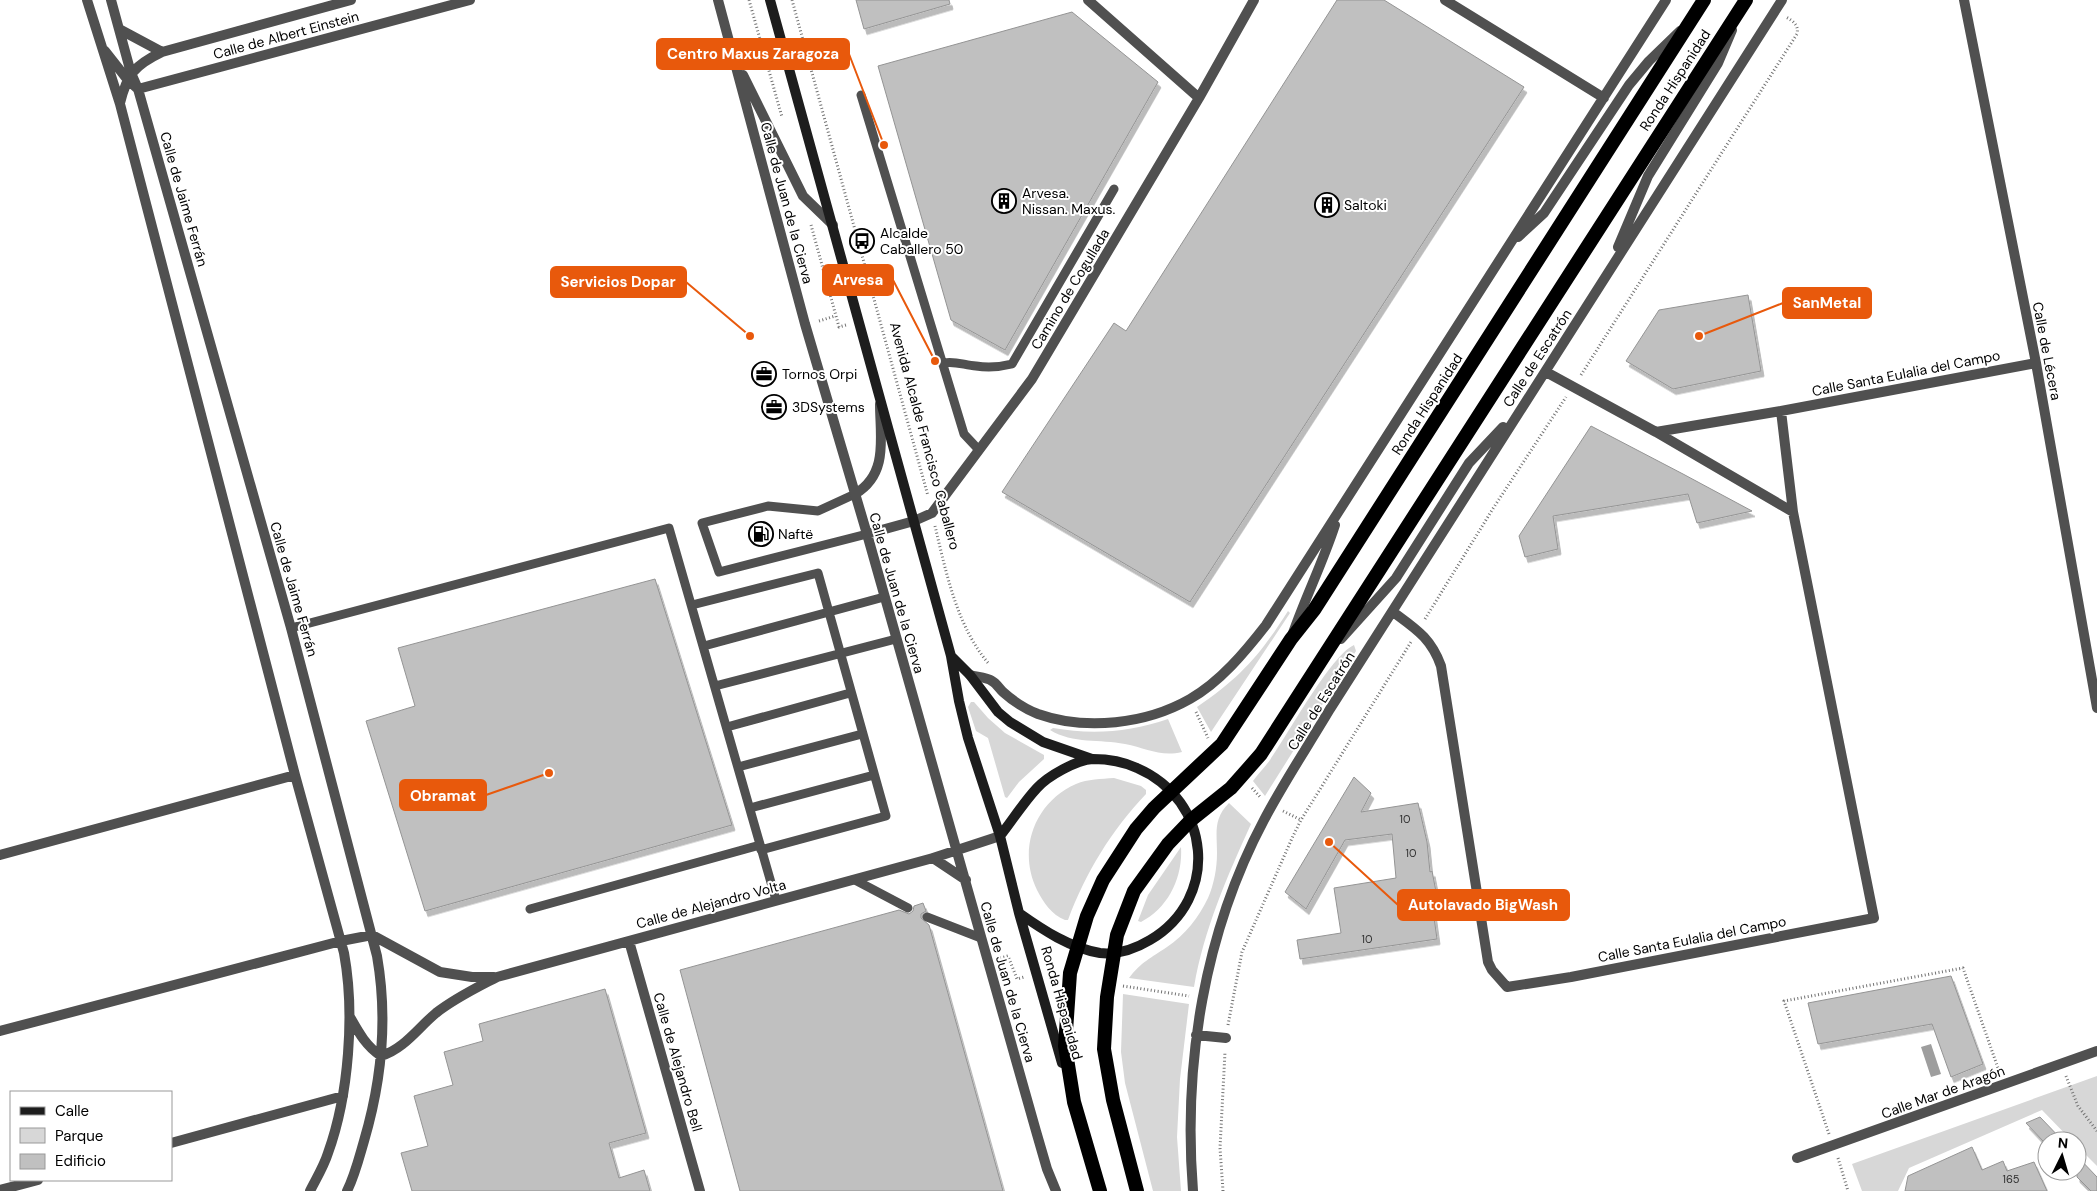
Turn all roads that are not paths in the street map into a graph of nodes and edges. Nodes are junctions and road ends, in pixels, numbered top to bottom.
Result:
1 (87, 0) edge
2 (111, 0) edge
3 (351, 0) edge
4 (470, 0) edge
5 (718, 0) edge
6 (770, 0) edge
7 (1088, 0) edge
8 (1254, 0) edge
9 (1444, 0) edge
10 (1666, 0) edge
11 (1704, 0) edge
12 (1782, 0) edge
13 (1964, 0) edge
14 (1744, 3) edge
15 (1691, 20) junction
16 (119, 29) junction
17 (100, 44) junction
18 (162, 52) junction
19 (733, 57) junction
20 (129, 76) junction
21 (138, 89) junction
22 (861, 95) dead end
23 (1199, 98) junction
24 (1604, 98) junction
25 (120, 104) junction
26 (1114, 189) dead end
27 (833, 225) junction
28 (1504, 251) junction
29 (1607, 273) junction
30 (944, 363) junction
31 (2036, 363) junction
32 (1546, 372) junction
33 (880, 398) junction
34 (1520, 410) junction
35 (1781, 411) junction
36 (1656, 432) junction
37 (979, 450) junction
38 (855, 494) junction
39 (1340, 510) junction
40 (1793, 512) junction
41 (914, 521) junction
42 (867, 534) junction
43 (884, 597) junction
44 (692, 605) junction
45 (827, 612) junction
46 (1393, 612) junction
47 (291, 628) junction
48 (896, 638) junction
49 (1290, 639) junction
50 (704, 646) junction
51 (839, 653) junction
52 (951, 656) junction
53 (1325, 657) junction
54 (970, 675) junction
55 (715, 686) junction
56 (850, 693) junction
57 (2097, 708) edge
58 (727, 727) junction
59 (862, 734) junction
60 (1092, 759) junction
61 (738, 767) junction
62 (295, 775) junction
63 (874, 775) junction
64 (1172, 791) junction
65 (750, 808) junction
66 (1191, 820) junction
67 (1000, 836) junction
68 (761, 847) junction
69 (955, 850) junction
70 (0, 855) edge
71 (933, 858) junction
72 (855, 880) junction
73 (966, 880) junction
74 (776, 900) junction
75 (908, 908) dead end
76 (530, 909) dead end
77 (1019, 913) junction
78 (927, 917) dead end
79 (372, 935) junction
80 (981, 938) junction
81 (341, 941) junction
82 (629, 941) junction
83 (1078, 946) junction
84 (1114, 954) junction
85 (497, 977) junction
86 (350, 1016) junction
87 (0, 1031) edge
88 (1196, 1035) junction
89 (1226, 1038) road end
90 (2097, 1051) edge
91 (381, 1056) junction
92 (343, 1096) junction
93 (1074, 1102) junction
94 (172, 1143) edge
95 (1797, 1158) dead end
96 (34, 1181) edge
97 (0, 1190) edge
98 (310, 1191) edge
99 (347, 1191) edge
100 (700, 1191) edge
101 (1056, 1191) edge
102 (1100, 1191) edge
103 (1137, 1191) edge
104 (1193, 1191) edge

1 - 17 street
2 - 16 street, Calle de Jaime Ferrán
3 - 18 street, Calle de Albert Einstein
4 - 21 street, Calle de Albert Einstein
5 - 19 street, Calle de Juan de la Cierva
6 - 27 main road
7 - 23 street
8 - 23 street, Camino de Cogullada
9 - 24 street
10 - 24 street
11 - 15 highway, Ronda Hispanidad
12 - 29 street, Calle de Escatrón
13 - 31 street, Calle de Lécera
14 - 29 street, Calle de Escatrón
14 - 53 highway, Ronda Hispanidad
15 - 28 street, Ronda Hispanidad
15 - 49 highway, Ronda Hispanidad
16 - 18 street
16 - 20 street, Calle de Jaime Ferrán
17 - 20 street
17 - 25 street
18 - 20 street, Calle de Albert Einstein
19 - 27 street
19 - 38 street, Calle de Juan de la Cierva
20 - 21 street, Calle de Jaime Ferrán
20 - 25 street
21 - 47 street, Calle de Jaime Ferrán
22 - 30 lane
23 - 37 street, Camino de Cogullada
24 - 28 street
25 - 62 street
26 - 30 lane
27 - 33 main road
28 - 39 street
29 - 32 street, Calle de Escatrón
30 - 37 lane
31 - 35 street, Calle Santa Eulalia del Campo
31 - 57 street, Calle de Lécera
32 - 34 street, Calle de Escatrón
32 - 36 street
33 - 38 street
33 - 41 main road
34 - 46 street, Calle de Escatrón
34 - 53 street, Ronda Hispanidad
35 - 36 street, Calle Santa Eulalia del Campo
35 - 40 street, Calle Santa Eulalia del Campo
36 - 40 street
37 - 41 street, Camino de Cogullada
38 - 42 street, Calle de Juan de la Cierva
38 - 42 lane
39 - 49 street
39 - 54 street
40 - 46 street, Calle Santa Eulalia del Campo
41 - 42 street, Camino de Cogullada
41 - 52 main road
42 - 43 street, Calle de Juan de la Cierva
43 - 45 lane
43 - 48 street, Calle de Juan de la Cierva
44 - 45 lane
44 - 47 lane
44 - 50 lane
45 - 50 lane
45 - 51 lane
46 - 88 street, Calle de Escatrón
47 - 79 street, Calle de Jaime Ferrán
48 - 51 lane
48 - 69 street, Calle de Juan de la Cierva
49 - 64 highway, Ronda Hispanidad
50 - 55 lane
51 - 55 lane
51 - 56 lane
52 - 54 main road
52 - 67 main road
53 - 66 highway, Ronda Hispanidad
54 - 60 main road
55 - 58 lane
56 - 58 lane
56 - 59 lane
58 - 61 lane
59 - 61 lane
59 - 63 lane
60 - 64 main road, Ronda Hispanidad
60 - 67 main road
61 - 65 lane
62 - 70 street
62 - 81 street
63 - 65 lane
63 - 68 lane
64 - 66 main road, Ronda Hispanidad
64 - 83 highway, Ronda Hispanidad
65 - 68 lane
66 - 84 highway, Ronda Hispanidad
66 - 84 main road, Ronda Hispanidad
67 - 69 street, Calle de Alejandro Volta
67 - 77 main road, Ronda Hispanidad
68 - 74 lane
68 - 76 lane
69 - 71 street, Calle de Alejandro Volta
69 - 73 street, Calle de Juan de la Cierva
71 - 72 street, Calle de Alejandro Volta
71 - 73 street
72 - 74 street, Calle de Alejandro Volta
72 - 75 lane
73 - 80 street, Calle de Juan de la Cierva
74 - 82 street, Calle de Alejandro Volta
77 - 83 main road, Ronda Hispanidad
77 - 93 main road, Ronda Hispanidad
78 - 80 lane
79 - 81 street
79 - 85 street, Calle de Alejandro Volta
79 - 91 street, Calle de Jaime Ferrán
80 - 101 street, Calle de Juan de la Cierva
81 - 86 street
81 - 87 street
82 - 85 street, Calle de Alejandro Volta
82 - 100 street, Calle de Alejandro Bell
83 - 84 main road, Ronda Hispanidad
83 - 93 highway, Ronda Hispanidad
84 - 103 highway, Ronda Hispanidad
85 - 91 street, Calle de Alejandro Volta
86 - 91 street
86 - 92 street
88 - 89 street
88 - 104 street, Calle de Escatrón
90 - 95 street, Calle Mar de Aragón
91 - 99 street, Calle de Jaime Ferrán
92 - 94 street
92 - 98 street
93 - 102 highway, Ronda Hispanidad
96 - 97 street

